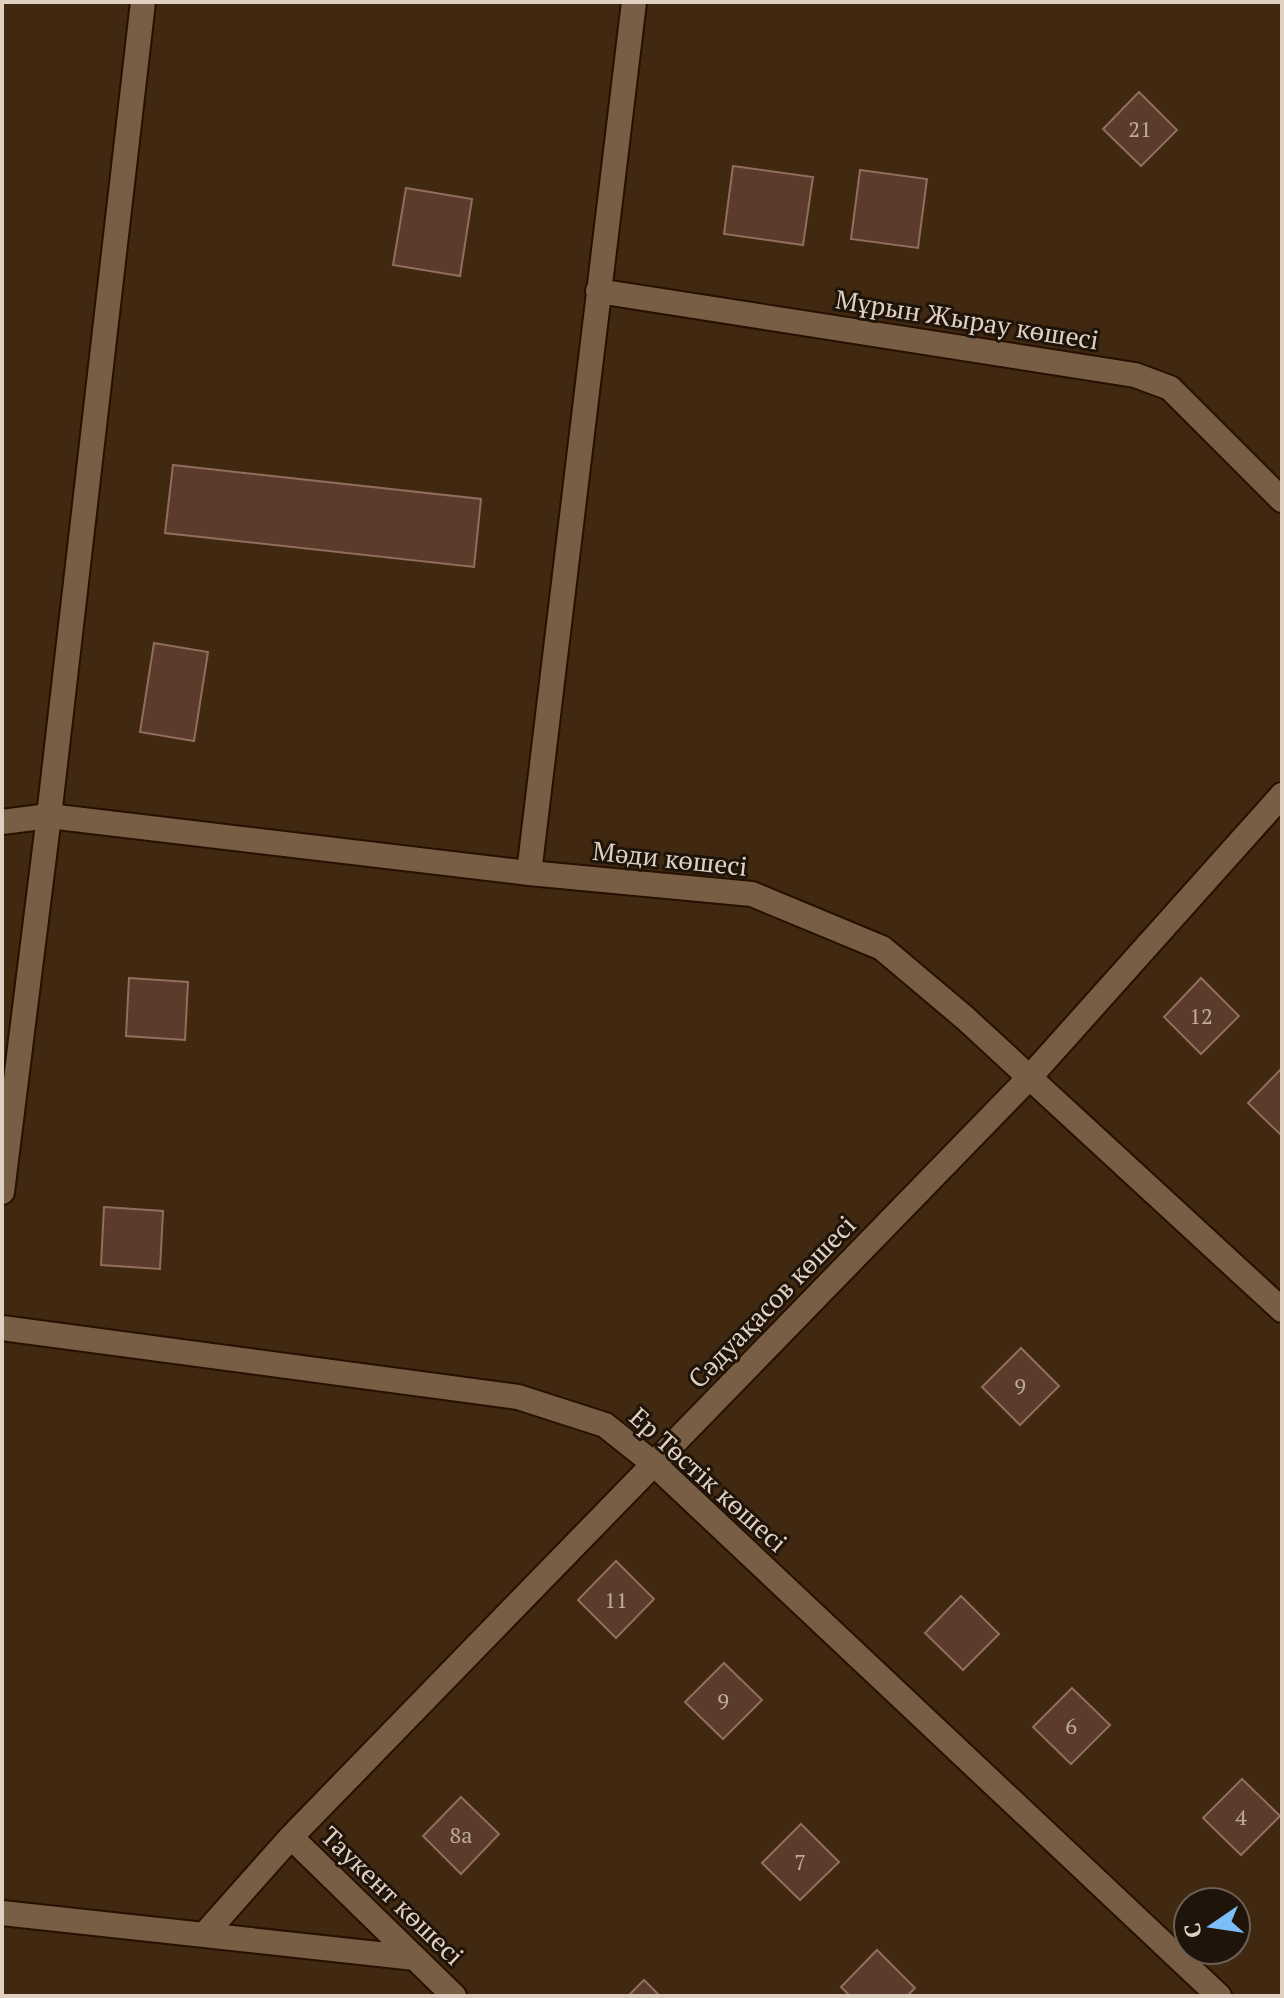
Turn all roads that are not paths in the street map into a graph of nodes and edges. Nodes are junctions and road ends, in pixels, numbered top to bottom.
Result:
1 (143, 2) edge
2 (634, 2) edge
3 (598, 291) junction
4 (1282, 500) edge
5 (1282, 795) edge
6 (49, 816) junction
7 (2, 822) edge
8 (529, 873) junction
9 (1029, 1078) junction
10 (2, 1192) edge
11 (1282, 1310) edge
12 (2, 1328) edge
13 (654, 1464) junction
14 (291, 1837) junction
15 (2, 1913) edge
16 (204, 1935) junction
17 (415, 1958) junction
18 (454, 1996) edge
19 (1219, 1996) edge

1 - 6 street
2 - 3 street
3 - 4 street, Мұрын Жырау көшесі
3 - 8 street
5 - 9 street, Сәдуақасов көшесі
6 - 7 street, Мәди көшесі
6 - 8 street, Мәди көшесі
6 - 10 street
8 - 9 street, Мәди көшесі
9 - 11 street, Мәди көшесі
9 - 13 street, Сәдуақасов көшесі
12 - 13 street, Ер Төстік көшесі
13 - 14 street, Сәдуақасов көшесі
13 - 19 street, Ер Төстік көшесі
14 - 16 street, Сәдуақасов көшесі
14 - 17 street, Таукент көшесі
15 - 16 street
16 - 17 street
17 - 18 street, Таукент көшесі

